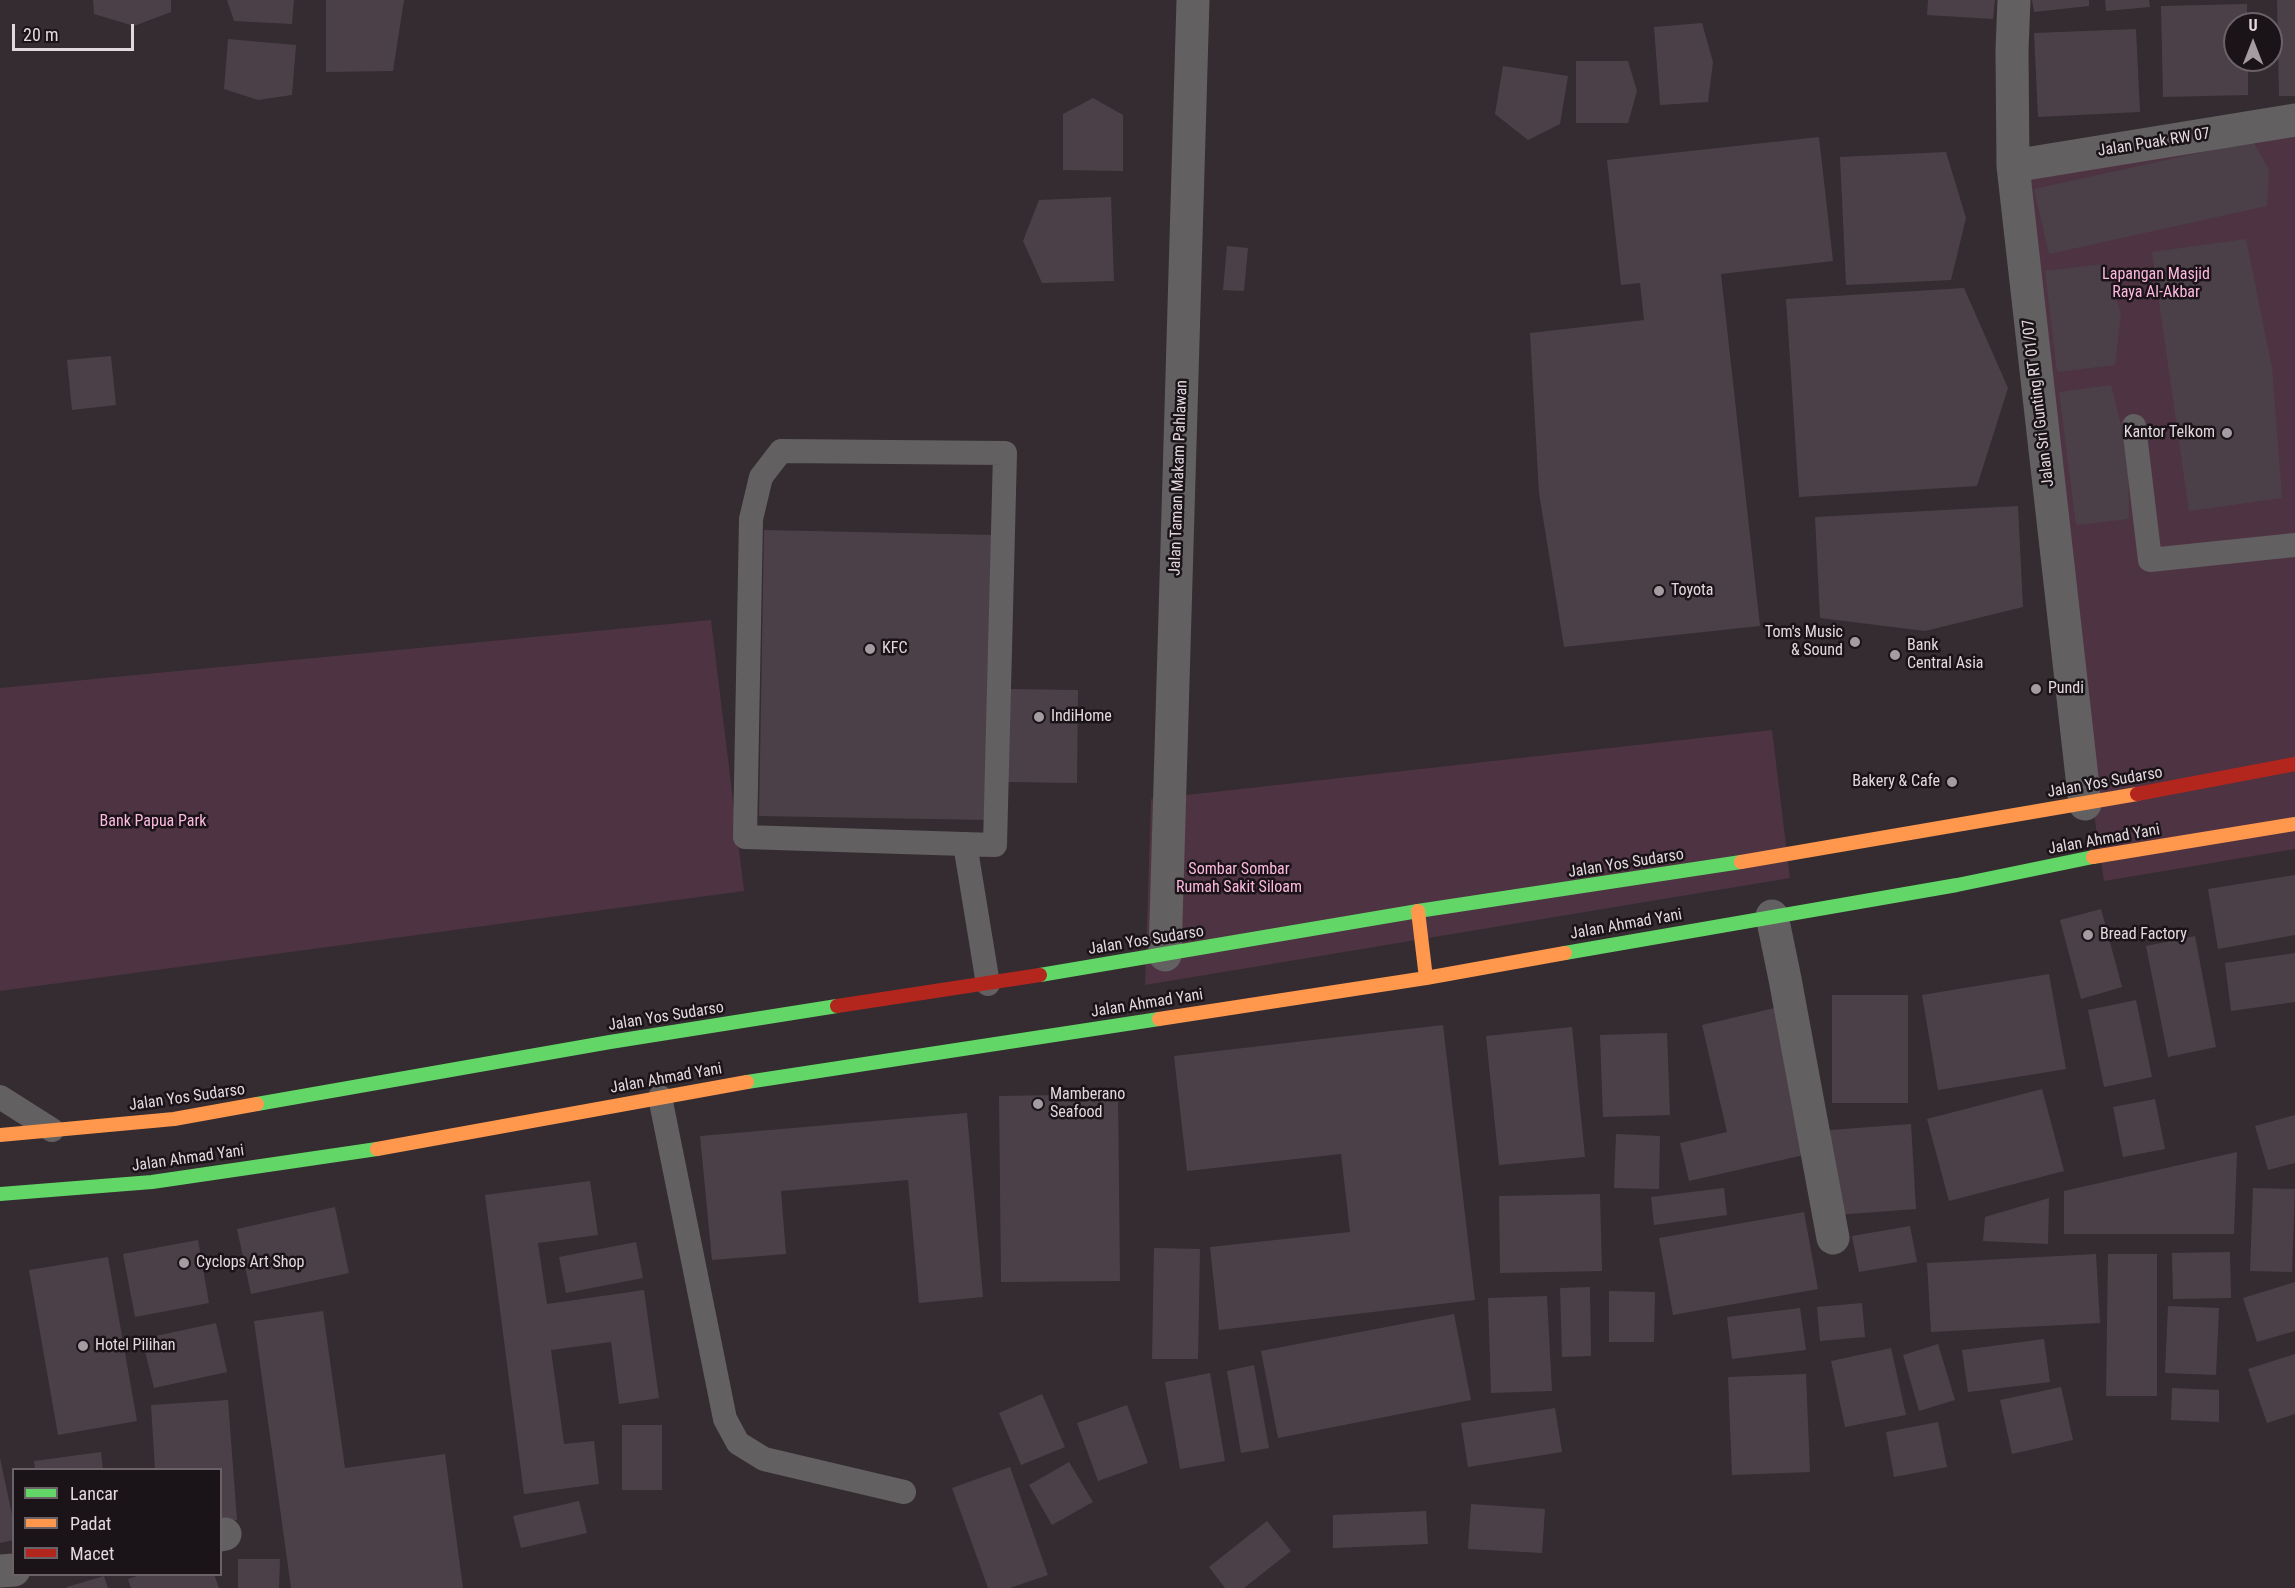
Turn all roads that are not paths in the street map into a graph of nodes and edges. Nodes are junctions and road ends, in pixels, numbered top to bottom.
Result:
1 (1193, 0) edge
2 (2014, 0) edge
3 (2295, 120) edge
4 (2013, 166) junction
5 (2134, 426) dead end
6 (2295, 545) edge
7 (2295, 764) edge
8 (2085, 804) junction
9 (2295, 824) edge
10 (965, 844) junction
11 (1418, 911) junction
12 (1772, 916) junction
13 (1165, 955) junction
14 (1426, 978) junction
15 (988, 984) junction
16 (0, 1097) edge
17 (660, 1097) junction
18 (52, 1130) junction
19 (0, 1135) edge
20 (0, 1194) edge
21 (1833, 1238) dead end
22 (904, 1492) dead end

1 - 13 street, Jalan Taman Makam Pahlawan
2 - 4 street, Jalan Sri Gunting RT 01/07
3 - 4 street, Jalan Puak RW 07
4 - 8 street, Jalan Sri Gunting RT 01/07
5 - 6 lane
7 - 8 highway, Jalan Yos Sudarso
8 - 11 highway, Jalan Yos Sudarso
9 - 12 highway, Jalan Ahmad Yani
10 - 10 lane
10 - 15 lane
11 - 13 highway, Jalan Yos Sudarso
11 - 14 highway
12 - 14 highway, Jalan Ahmad Yani
12 - 21 street
13 - 15 highway, Jalan Yos Sudarso
14 - 17 highway, Jalan Ahmad Yani
15 - 18 highway, Jalan Yos Sudarso
16 - 18 lane
17 - 20 highway, Jalan Ahmad Yani
17 - 22 lane
18 - 19 highway, Jalan Yos Sudarso

